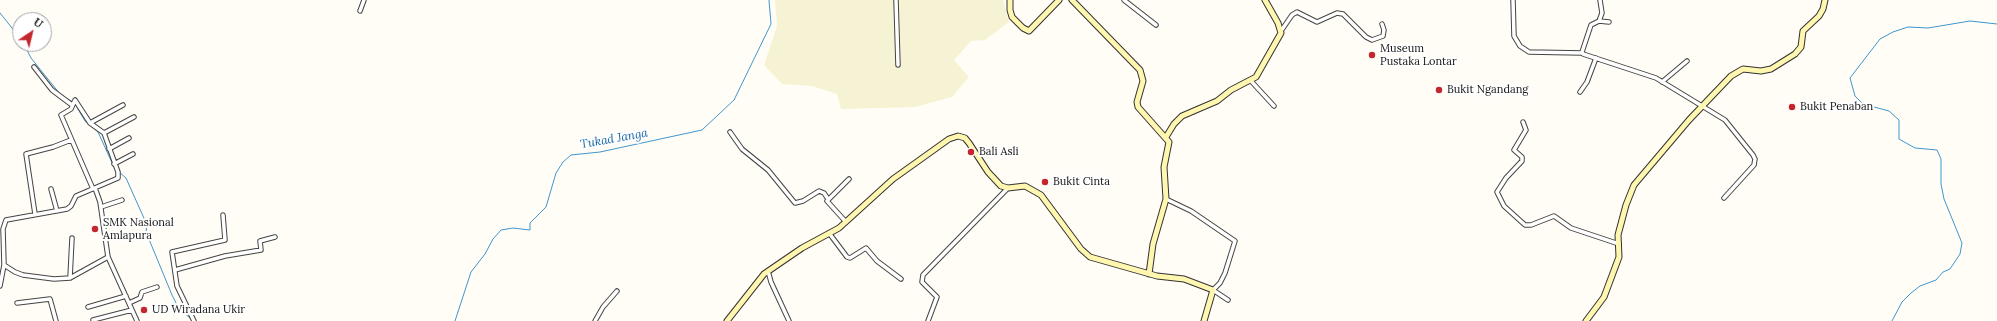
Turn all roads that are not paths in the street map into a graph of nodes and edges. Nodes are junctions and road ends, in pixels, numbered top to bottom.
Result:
1 (364, 0) edge
2 (896, 0) edge
3 (1010, 0) edge
4 (1059, 0) edge
5 (1072, 0) edge
6 (1124, 0) edge
7 (1265, 0) edge
8 (1513, 0) edge
9 (1600, 0) edge
10 (1825, 0) edge
11 (360, 11) dead end
12 (1599, 21) junction
13 (1609, 22) dead end
14 (1382, 24) dead end
15 (1156, 25) dead end
16 (1281, 31) junction
17 (1582, 53) junction
18 (1596, 58) junction
19 (1687, 61) dead end
20 (898, 65) dead end
21 (34, 67) dead end
22 (1251, 81) junction
23 (1662, 82) junction
24 (1580, 92) dead end
25 (73, 103) junction
26 (123, 105) dead end
27 (1274, 106) dead end
28 (1703, 106) junction
29 (134, 117) dead end
30 (1523, 122) dead end
31 (90, 123) junction
32 (730, 132) dead end
33 (104, 133) junction
34 (129, 138) dead end
35 (1166, 138) junction
36 (71, 140) junction
37 (109, 149) junction
38 (133, 154) dead end
39 (114, 164) junction
40 (849, 179) dead end
41 (94, 188) junction
42 (1008, 188) junction
43 (51, 189) dead end
44 (1724, 198) dead end
45 (828, 199) junction
46 (1166, 199) junction
47 (122, 200) dead end
48 (101, 207) junction
49 (57, 211) junction
50 (35, 214) junction
51 (223, 214) dead end
52 (846, 222) junction
53 (829, 233) junction
54 (275, 237) dead end
55 (72, 238) dead end
56 (1619, 244) junction
57 (108, 257) junction
58 (4, 265) junction
59 (175, 270) junction
60 (768, 271) junction
61 (1149, 274) junction
62 (70, 278) junction
63 (901, 279) dead end
64 (0, 286) edge
65 (157, 287) dead end
66 (1213, 290) junction
67 (617, 291) dead end
68 (126, 296) junction
69 (1228, 300) dead end
70 (17, 303) dead end
71 (129, 303) junction
72 (88, 307) dead end
73 (132, 310) junction
74 (93, 320) dead end
75 (56, 321) edge
76 (137, 321) edge
77 (194, 321) edge
78 (595, 321) edge
79 (727, 321) edge
80 (789, 321) edge
81 (928, 321) edge
82 (1204, 321) edge
83 (1586, 321) edge

1 - 11 street
2 - 20 street
3 - 4 street
5 - 35 street
6 - 15 street
7 - 16 street
8 - 17 street
9 - 12 street
10 - 28 street
12 - 13 street
12 - 17 street
14 - 16 street
16 - 22 street
17 - 18 street
18 - 23 street
18 - 24 street
19 - 23 street
21 - 25 street
22 - 27 street
22 - 35 street
23 - 28 street
25 - 31 street
25 - 36 street
26 - 31 street
28 - 44 street
28 - 56 street
29 - 33 street
30 - 56 street
31 - 33 street
32 - 45 street
33 - 37 street
34 - 37 street
35 - 46 street
36 - 41 street
36 - 50 street
37 - 39 street
38 - 39 street
39 - 41 street
40 - 45 street
41 - 48 street
41 - 49 street
42 - 52 street
42 - 61 street
42 - 81 street
43 - 49 street
45 - 52 street
46 - 61 street
46 - 66 street
47 - 48 street
48 - 57 street
49 - 50 street
50 - 58 street
51 - 59 street
52 - 53 street
53 - 60 street
53 - 63 street
54 - 59 street
55 - 62 street
56 - 83 street
57 - 62 street
57 - 68 street
58 - 62 street
58 - 64 street
59 - 77 street
60 - 79 street
60 - 80 street
61 - 66 street
65 - 71 street
66 - 69 street
66 - 82 street
67 - 78 street
68 - 71 street
68 - 72 street
70 - 75 street
71 - 73 street
73 - 74 street
73 - 76 street

